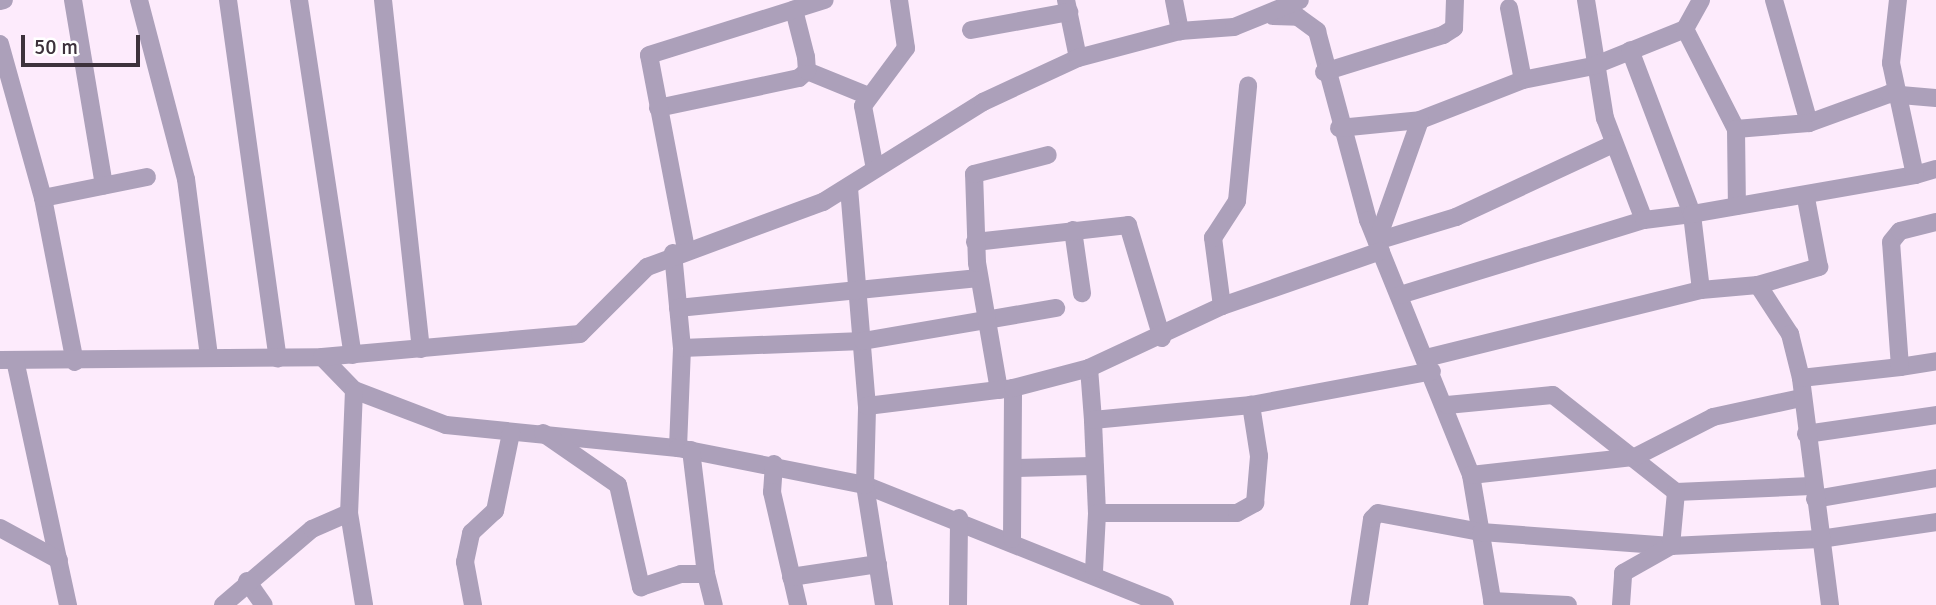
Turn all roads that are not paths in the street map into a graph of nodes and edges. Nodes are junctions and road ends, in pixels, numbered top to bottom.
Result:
1 (73, 0) edge
2 (139, 0) edge
3 (228, 0) edge
4 (299, 0) edge
5 (383, 0) edge
6 (824, 0) edge
7 (899, 0) edge
8 (1174, 0) edge
9 (1300, 0) edge
10 (1455, 0) edge
11 (1586, 0) edge
12 (1701, 0) edge
13 (1774, 0) edge
14 (1898, 0) edge
15 (1067, 6) edge
16 (1509, 8) dead end
17 (794, 10) junction
18 (1273, 16) junction
19 (1685, 29) junction
20 (971, 30) dead end
21 (1180, 31) junction
22 (0, 44) edge
23 (1630, 51) junction
24 (1078, 58) junction
25 (1593, 66) junction
26 (807, 71) junction
27 (1325, 72) junction
28 (1523, 79) junction
29 (6, 86) edge
30 (1248, 86) dead end
31 (1901, 93) junction
32 (866, 95) junction
33 (1936, 98) edge
34 (658, 108) junction
35 (1420, 120) junction
36 (1809, 122) junction
37 (1339, 128) junction
38 (1736, 129) junction
39 (1613, 144) junction
40 (1048, 155) dead end
41 (875, 169) junction
42 (1936, 169) edge
43 (1915, 175) junction
44 (147, 177) dead end
45 (104, 186) junction
46 (849, 188) junction
47 (43, 198) junction
48 (1806, 198) junction
49 (1737, 206) junction
50 (1692, 214) junction
51 (1644, 220) junction
52 (1936, 222) edge
53 (1073, 230) junction
54 (975, 242) junction
55 (1379, 246) junction
56 (679, 251) junction
57 (979, 278) junction
58 (1758, 285) junction
59 (1701, 290) junction
60 (859, 293) junction
61 (1082, 293) dead end
62 (1400, 295) junction
63 (1222, 306) junction
64 (678, 308) junction
65 (1056, 308) dead end
66 (989, 323) junction
67 (1162, 338) junction
68 (863, 341) junction
69 (682, 348) junction
70 (421, 349) junction
71 (353, 355) junction
72 (209, 357) junction
73 (322, 357) junction
74 (278, 359) junction
75 (7, 360) edge
76 (1936, 361) edge
77 (75, 362) junction
78 (1429, 365) junction
79 (1089, 368) junction
80 (1900, 368) junction
81 (1801, 378) junction
82 (1006, 389) junction
83 (354, 390) junction
84 (1801, 397) junction
85 (1251, 405) junction
86 (1447, 405) junction
87 (867, 406) junction
88 (1936, 415) edge
89 (1093, 420) junction
90 (511, 433) junction
91 (543, 433) junction
92 (1806, 434) junction
93 (684, 449) junction
94 (1635, 457) junction
95 (774, 464) junction
96 (1091, 466) junction
97 (1017, 468) junction
98 (1471, 475) junction
99 (1936, 478) edge
100 (866, 485) junction
101 (1676, 492) junction
102 (1813, 493) junction
103 (349, 513) junction
104 (1097, 513) junction
105 (958, 518) junction
106 (1936, 522) edge
107 (0, 527) edge
108 (1481, 532) junction
109 (1012, 539) junction
110 (1820, 539) junction
111 (1671, 546) junction
112 (58, 560) junction
113 (878, 564) junction
114 (1094, 571) junction
115 (706, 574) junction
116 (791, 577) junction
117 (247, 582) junction
118 (1144, 601) edge
119 (1492, 603) edge
120 (68, 605) edge
121 (223, 605) edge
122 (264, 605) edge
123 (364, 605) edge
124 (473, 605) edge
125 (714, 605) edge
126 (798, 605) edge
127 (884, 605) edge
128 (958, 605) edge
129 (1166, 605) edge
130 (1359, 605) edge
131 (1568, 605) edge
132 (1621, 605) edge
133 (1830, 605) edge

1 - 45 street
2 - 72 street
3 - 74 street
4 - 71 street
5 - 70 street
6 - 17 street
7 - 32 street
8 - 21 street
9 - 18 street
10 - 27 street
11 - 25 street
12 - 19 street
13 - 36 street
14 - 31 street
15 - 20 street
15 - 24 street
16 - 28 street
17 - 26 street
17 - 34 street
18 - 21 street
18 - 27 street
19 - 23 street
19 - 38 street
21 - 24 street
22 - 29 street
23 - 25 street
23 - 50 street
24 - 41 street
25 - 28 street
25 - 39 street
26 - 32 street
26 - 34 street
27 - 37 street
28 - 35 street
29 - 47 street
30 - 63 street
31 - 33 street
31 - 36 street
31 - 43 street
32 - 41 street
34 - 56 street
35 - 37 street
35 - 55 street
36 - 38 street
37 - 55 street
38 - 49 street
39 - 51 street
39 - 55 street
40 - 54 street
41 - 46 street
42 - 43 street
43 - 48 street
44 - 45 street
45 - 47 street
46 - 56 street
46 - 60 street
47 - 77 street
48 - 49 street
48 - 58 street
49 - 50 street
50 - 51 street
50 - 59 street
51 - 62 street
52 - 80 street
53 - 54 street
53 - 61 street
53 - 67 street
54 - 57 street
55 - 62 street
55 - 63 street
56 - 64 street
56 - 70 street
57 - 60 street
57 - 66 street
58 - 59 street
58 - 81 street
59 - 78 street
60 - 64 street
60 - 68 street
62 - 78 street
63 - 67 street
64 - 69 street
65 - 66 street
66 - 68 street
66 - 82 street
67 - 79 street
68 - 69 street
68 - 87 street
69 - 93 street
70 - 71 street
71 - 73 street
72 - 74 street
72 - 77 street
73 - 74 street
73 - 83 street
75 - 77 street
75 - 112 street
76 - 80 street
78 - 85 street
78 - 86 street
79 - 82 street
79 - 89 street
80 - 81 street
81 - 84 street
82 - 87 street
82 - 97 street
83 - 90 street
83 - 103 street
84 - 92 street
84 - 94 street
85 - 89 street
85 - 104 street
86 - 94 street
86 - 98 street
87 - 100 street
88 - 92 street
89 - 96 street
90 - 91 street
90 - 124 street
91 - 93 street
91 - 115 street
92 - 102 street
93 - 95 street
93 - 115 street
94 - 98 street
94 - 101 street
95 - 100 street
95 - 116 street
96 - 97 street
96 - 104 street
97 - 109 street
98 - 108 street
99 - 102 street
100 - 105 street
100 - 113 street
101 - 102 street
101 - 111 street
102 - 110 street
103 - 117 street
103 - 123 street
104 - 114 street
105 - 109 street
105 - 128 street
106 - 110 street
107 - 112 street
108 - 111 street
108 - 119 street
108 - 130 street
109 - 114 street
110 - 111 street
110 - 133 street
111 - 132 street
112 - 120 street
113 - 116 street
113 - 127 street
114 - 118 street
115 - 125 street
116 - 126 street
117 - 121 street
117 - 122 street
118 - 129 street
119 - 131 street

